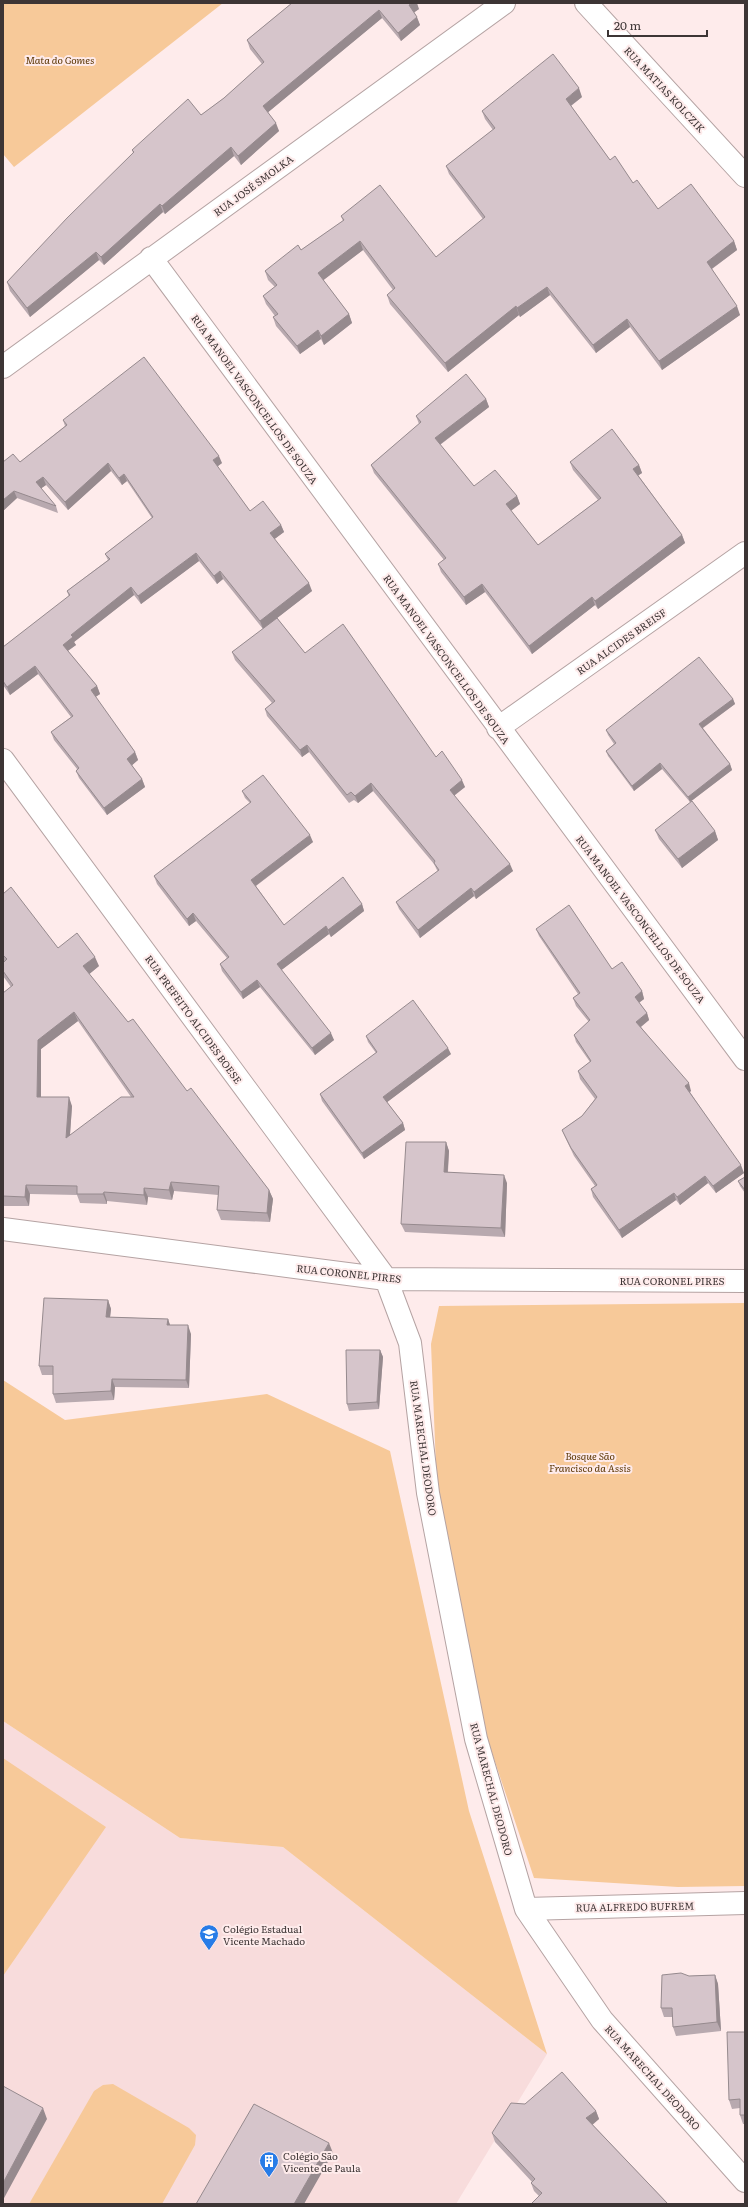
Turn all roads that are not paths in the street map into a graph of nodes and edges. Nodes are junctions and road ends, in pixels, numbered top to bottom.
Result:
1 (504, 3) edge
2 (586, 3) edge
3 (745, 176) edge
4 (151, 258) junction
5 (3, 367) edge
6 (745, 553) edge
7 (498, 728) junction
8 (3, 760) edge
9 (745, 1059) edge
10 (3, 1229) edge
11 (386, 1279) junction
12 (745, 1281) edge
13 (745, 1903) edge
14 (526, 1909) junction
15 (745, 2181) edge

1 - 4 street, RUA JOSÉ SMOLKA
2 - 3 street, RUA MATIAS KOLCZIK
4 - 5 street, RUA JOSÉ SMOLKA
4 - 7 street, RUA MANOEL VASCONCELLOS DE SOUZA
6 - 7 street, RUA ALCIDES BREISF
7 - 9 street, RUA MANOEL VASCONCELLOS DE SOUZA
8 - 11 street, RUA PREFEITO ALCIDES BOESE
10 - 11 street, RUA CORONEL PIRES
11 - 12 street, RUA CORONEL PIRES
11 - 14 street, RUA MARECHAL DEODORO
13 - 14 street, RUA ALFREDO BUFREM
14 - 15 street, RUA MARECHAL DEODORO

